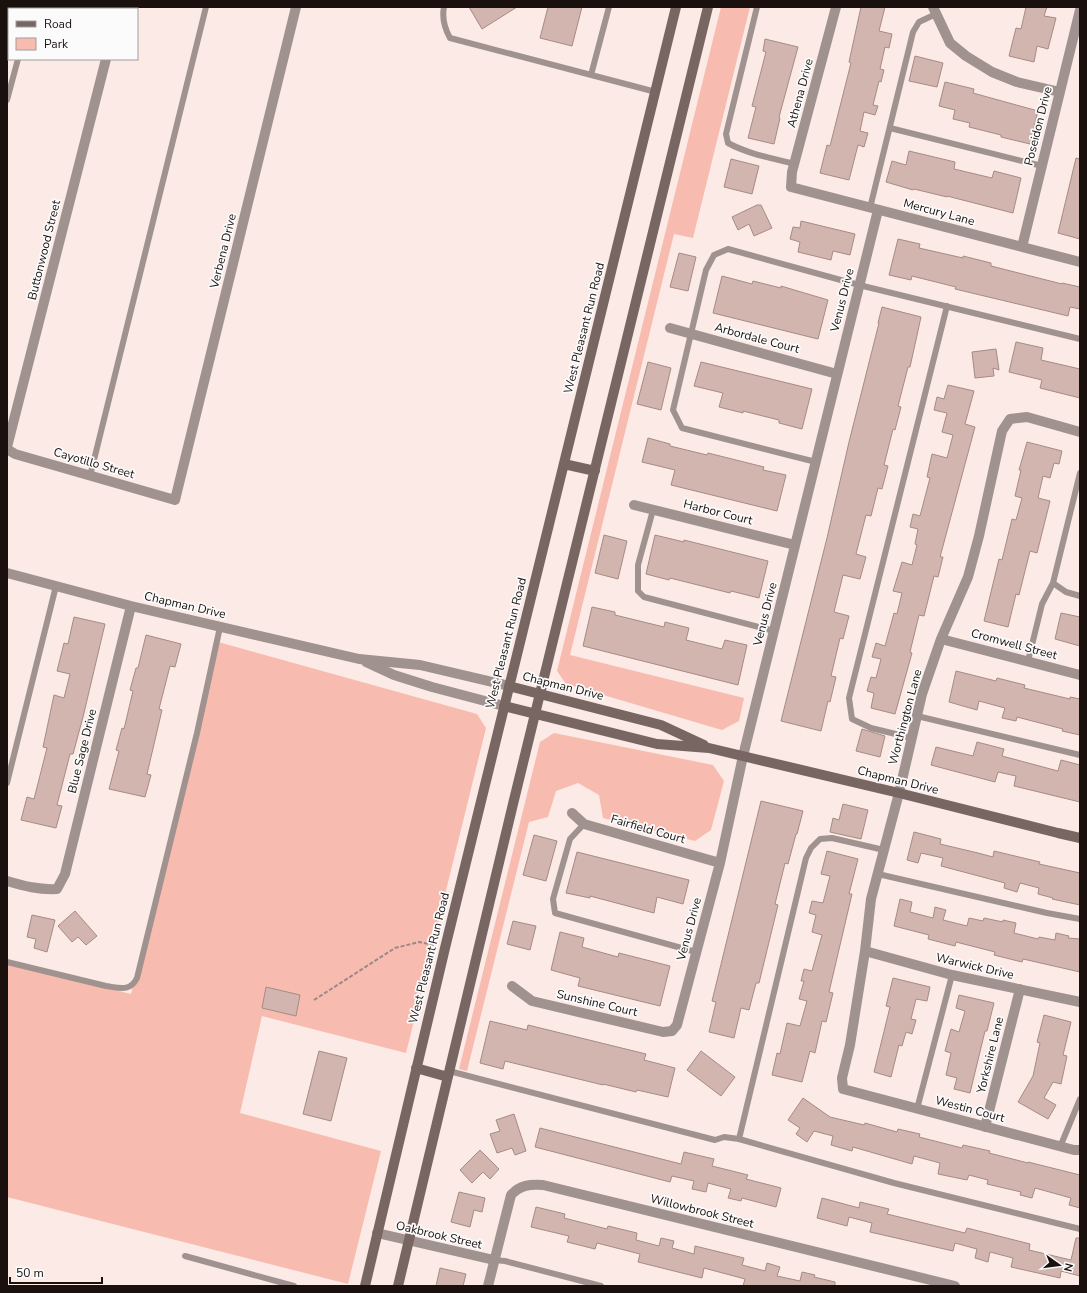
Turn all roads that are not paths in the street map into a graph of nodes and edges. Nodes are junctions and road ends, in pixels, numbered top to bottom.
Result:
1 (206, 7) edge
2 (296, 7) edge
3 (444, 7) edge
4 (609, 7) edge
5 (676, 7) edge
6 (708, 7) edge
7 (757, 7) edge
8 (836, 7) edge
9 (934, 10) edge
10 (1080, 10) edge
11 (18, 60) edge
12 (106, 60) edge
13 (591, 75) junction
14 (656, 92) junction
15 (1060, 92) junction
16 (7, 100) edge
17 (890, 128) junction
18 (794, 164) junction
19 (1042, 166) junction
20 (791, 187) joint
21 (874, 209) junction
22 (1022, 247) junction
23 (1080, 262) edge
24 (859, 284) junction
25 (947, 306) junction
26 (670, 328) dead end
27 (691, 334) junction
28 (1080, 339) edge
29 (837, 374) junction
30 (1080, 432) edge
31 (7, 448) edge
32 (816, 462) junction
33 (564, 464) junction
34 (595, 471) junction
35 (1080, 473) edge
36 (90, 476) junction
37 (175, 500) joint
38 (634, 505) dead end
39 (653, 510) junction
40 (795, 545) junction
41 (7, 573) edge
42 (1052, 583) junction
43 (56, 586) junction
44 (1080, 596) edge
45 (131, 606) junction
46 (220, 627) junction
47 (774, 631) junction
48 (941, 639) junction
49 (358, 659) junction
50 (1028, 662) junction
51 (1080, 675) edge
52 (509, 686) junction
53 (540, 694) junction
54 (504, 706) junction
55 (535, 715) junction
56 (917, 716) junction
57 (912, 738) junction
58 (709, 748) junction
59 (1080, 755) edge
60 (744, 756) junction
61 (7, 783) edge
62 (899, 793) junction
63 (572, 813) dead end
64 (584, 824) junction
65 (1080, 838) edge
66 (884, 850) junction
67 (720, 863) junction
68 (878, 874) junction
69 (7, 882) edge
70 (1080, 919) edge
71 (865, 951) junction
72 (696, 952) junction
73 (7, 962) edge
74 (952, 975) junction
75 (512, 986) dead end
76 (1020, 989) junction
77 (1080, 1002) edge
78 (677, 1025) joint
79 (416, 1068) junction
80 (449, 1074) junction
81 (853, 1092) joint
82 (1080, 1099) edge
83 (917, 1109) junction
84 (985, 1127) junction
85 (739, 1139) junction
86 (1060, 1147) junction
87 (1080, 1150) edge
88 (1080, 1229) edge
89 (377, 1233) junction
90 (409, 1241) junction
91 (184, 1256) dead end
92 (494, 1260) junction
93 (294, 1286) edge
94 (365, 1286) edge
95 (398, 1286) edge
96 (488, 1286) edge
97 (601, 1286) edge
98 (955, 1286) edge

1 - 36 lane
2 - 37 street, Verbena Drive
3 - 13 lane
4 - 13 lane
5 - 14 main road, West Pleasant Run Road
6 - 34 main road
7 - 18 lane
8 - 18 street, Athena Drive
9 - 15 street
9 - 17 lane
10 - 15 street, Poseidon Drive
11 - 16 lane
12 - 31 street, Buttonwood Street
13 - 14 lane
14 - 33 main road, West Pleasant Run Road
15 - 19 street, Poseidon Drive
17 - 19 lane
17 - 21 lane
18 - 20 street, Athena Drive
19 - 22 street, Poseidon Drive
20 - 21 street, Mercury Lane
21 - 22 street, Mercury Lane
21 - 24 street, Venus Drive
22 - 23 street, Mercury Lane
24 - 25 lane
24 - 27 lane
24 - 29 street, Venus Drive
25 - 28 lane
25 - 57 lane
26 - 27 street, Arbordale Court
27 - 29 street, Arbordale Court
27 - 32 lane
29 - 32 street, Venus Drive
30 - 48 street, Worthington Lane
31 - 36 street, Cayotillo Street
32 - 40 street, Venus Drive
33 - 34 main road
33 - 52 main road, West Pleasant Run Road
34 - 53 main road
35 - 42 lane
36 - 37 street, Cayotillo Street
38 - 39 street, Harbor Court
39 - 40 street, Harbor Court
39 - 47 lane
40 - 47 street, Venus Drive
41 - 43 street, Chapman Drive
42 - 44 lane
42 - 50 lane
43 - 45 street, Chapman Drive
43 - 61 lane
45 - 46 street, Chapman Drive
45 - 69 street, Blue Sage Drive
46 - 49 street, Chapman Drive
46 - 73 lane
47 - 60 street, Venus Drive
48 - 50 street, Cromwell Street
48 - 56 street, Worthington Lane
49 - 52 street, Chapman Drive
49 - 54 street, Chapman Drive
50 - 51 street, Cromwell Street
52 - 53 main road, Chapman Drive
52 - 54 main road, West Pleasant Run Road
53 - 55 main road
53 - 58 main road, Chapman Drive
54 - 55 main road, Chapman Drive
54 - 79 main road, West Pleasant Run Road
55 - 58 main road, Chapman Drive
55 - 80 main road
56 - 57 street, Worthington Lane
56 - 59 lane
57 - 62 street, Worthington Lane
58 - 60 main road, Chapman Drive
60 - 62 main road, Chapman Drive
60 - 67 street, Venus Drive
62 - 65 main road, Chapman Drive
62 - 66 street, Worthington Lane
63 - 64 street, Fairfield Court
64 - 67 street, Fairfield Court
64 - 72 lane
66 - 68 street, Worthington Lane
66 - 85 lane
67 - 72 street, Venus Drive
68 - 70 lane
68 - 71 street, Worthington Lane
71 - 74 street, Warwick Drive
71 - 81 street, Worthington Lane
72 - 78 street, Venus Drive
74 - 76 street, Warwick Drive
74 - 83 lane
75 - 78 street, Sunshine Court
76 - 77 street, Warwick Drive
76 - 84 street, Yorkshire Lane
79 - 80 main road
79 - 89 main road, West Pleasant Run Road
80 - 85 lane
80 - 90 main road
81 - 83 street, Westin Court
82 - 86 lane
83 - 84 street, Westin Court
84 - 86 street, Westin Court
85 - 88 lane
86 - 87 street, Westin Court
89 - 90 street, Oakbrook Street
89 - 94 main road, West Pleasant Run Road
90 - 92 street, Oakbrook Street
90 - 95 main road
91 - 93 lane
92 - 96 street, Oakbrook Street
92 - 97 lane
92 - 98 street, Willowbrook Street

